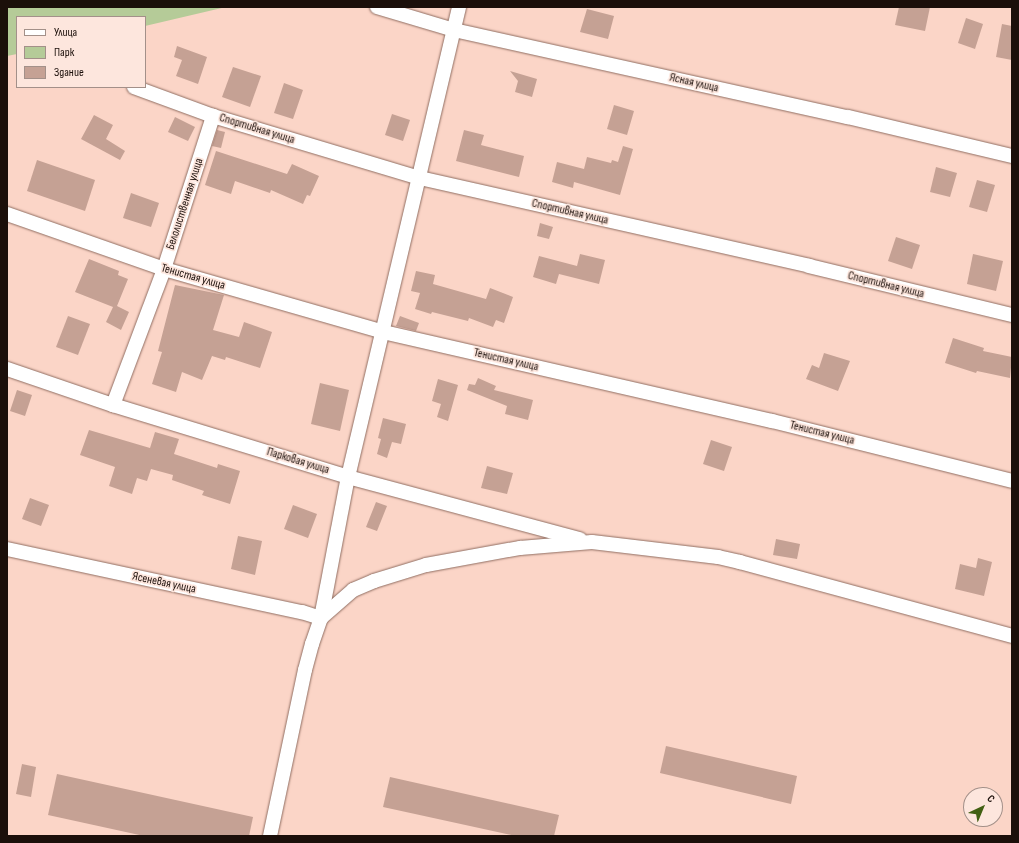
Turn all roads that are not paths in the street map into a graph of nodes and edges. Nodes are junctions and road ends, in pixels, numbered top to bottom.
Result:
1 (378, 7) edge
2 (459, 7) edge
3 (454, 30) junction
4 (137, 88) edge
5 (213, 116) junction
6 (1012, 156) edge
7 (420, 178) junction
8 (7, 214) edge
9 (164, 269) junction
10 (1012, 316) edge
11 (383, 332) junction
12 (7, 369) edge
13 (113, 405) junction
14 (348, 477) junction
15 (1012, 481) edge
16 (592, 542) junction
17 (7, 550) edge
18 (321, 618) junction
19 (1012, 636) edge
20 (270, 836) edge

1 - 3 street, Ясная улица
2 - 3 street
3 - 6 street, Ясная улица
3 - 7 street
4 - 5 street, Спортивная улица
5 - 7 street, Спортивная улица
5 - 9 street, Белолиственная улица
7 - 10 street, Спортивная улица
7 - 11 street
8 - 9 street, Тенистая улица
9 - 11 street, Тенистая улица
9 - 13 street, Белолиственная улица
11 - 14 street
11 - 15 street, Тенистая улица
12 - 13 street, Парковая улица
13 - 14 street, Парковая улица
14 - 16 street, Парковая улица
14 - 18 street
16 - 18 street
16 - 19 street
17 - 18 street, Ясеневая улица
18 - 20 street

